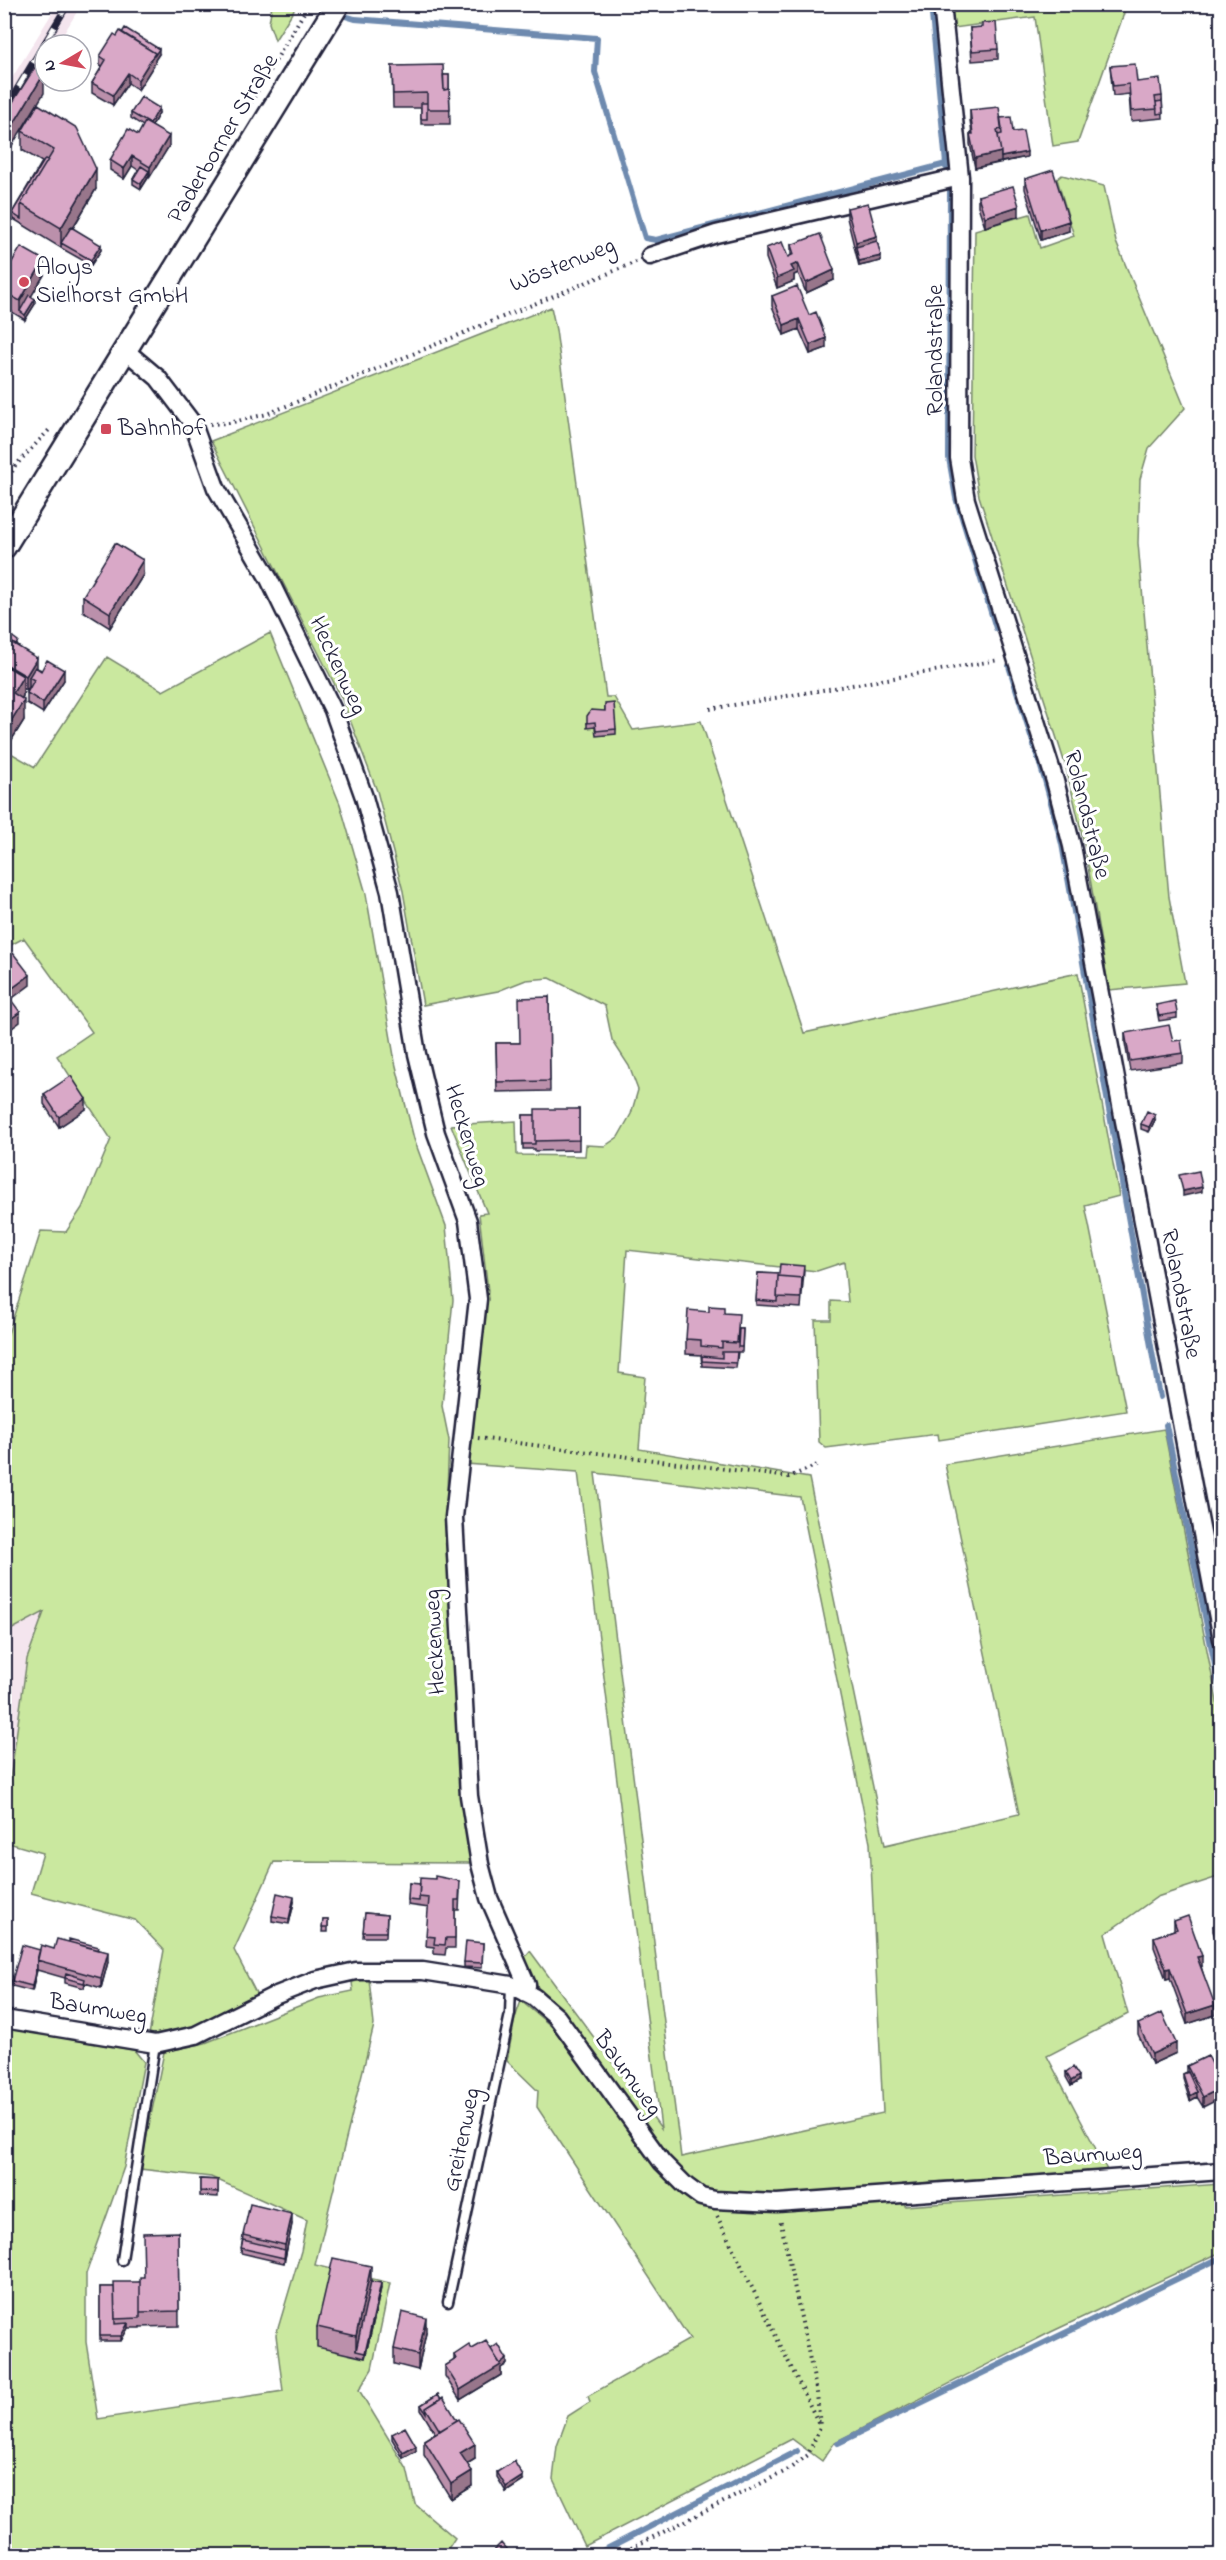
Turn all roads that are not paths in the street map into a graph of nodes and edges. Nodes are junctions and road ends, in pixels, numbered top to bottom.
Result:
1 (338, 4) edge
2 (942, 4) edge
3 (960, 177) junction
4 (650, 256) road end
5 (126, 351) junction
6 (4, 547) edge
7 (1221, 1639) edge
8 (518, 1989) junction
9 (4, 2019) edge
10 (155, 2044) junction
11 (1221, 2170) edge
12 (122, 2260) dead end
13 (448, 2302) dead end

1 - 5 main road, Paderborner Straße
2 - 3 street, Rolandstraße
3 - 4 street, Wöstenweg
3 - 7 street, Rolandstraße
5 - 6 main road, Paderborner Straße
5 - 8 street, Heckenweg
8 - 10 street, Baumweg
8 - 11 street, Baumweg
8 - 13 lane, Greitenweg
9 - 10 street, Baumweg
10 - 12 lane

